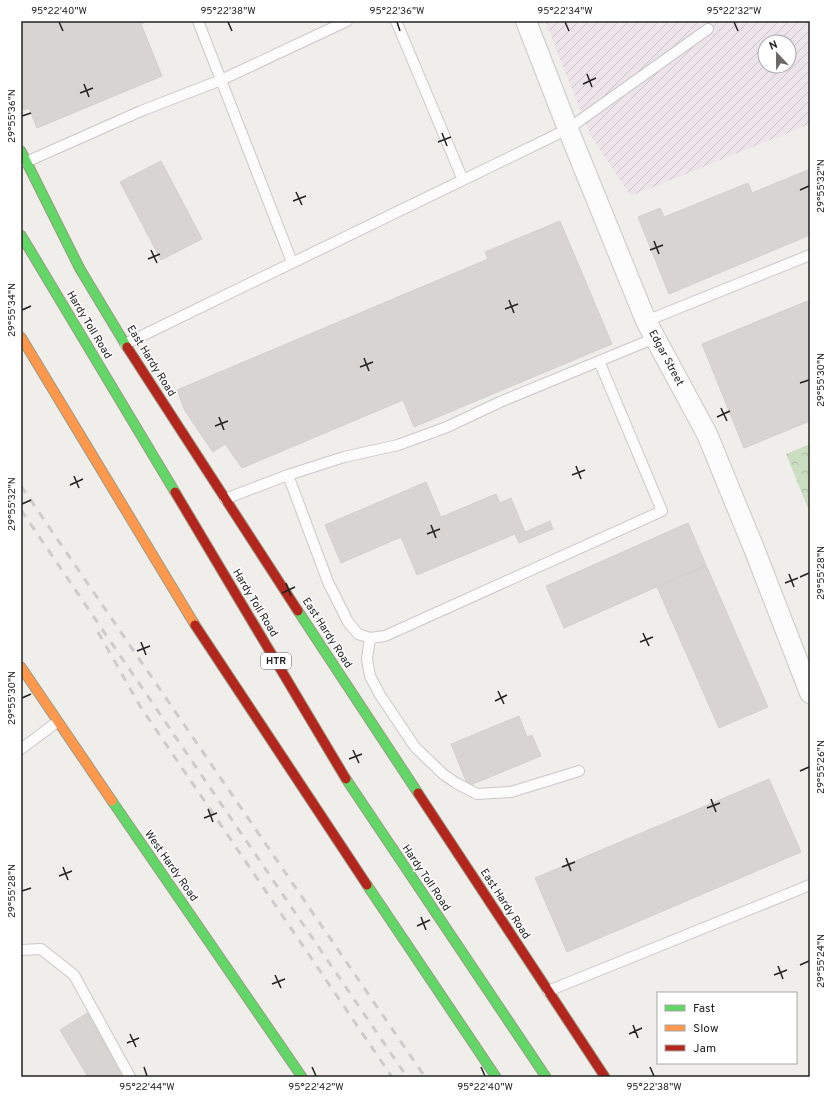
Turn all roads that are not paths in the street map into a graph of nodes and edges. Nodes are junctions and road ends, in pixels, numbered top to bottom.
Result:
1 (198, 21) edge
2 (347, 21) edge
3 (396, 21) edge
4 (526, 21) edge
5 (708, 29) dead end
6 (221, 80) junction
7 (568, 129) junction
8 (21, 151) edge
9 (26, 162) junction
10 (463, 180) junction
11 (21, 234) edge
12 (810, 255) edge
13 (292, 262) junction
14 (651, 329) junction
15 (21, 337) edge
16 (125, 344) junction
17 (598, 361) junction
18 (288, 475) junction
19 (225, 499) junction
20 (370, 638) junction
21 (21, 667) edge
22 (810, 693) edge
23 (57, 722) junction
24 (21, 749) edge
25 (579, 771) dead end
26 (810, 885) edge
27 (21, 950) edge
28 (548, 991) junction
29 (130, 1077) edge
30 (302, 1077) edge
31 (496, 1077) edge
32 (546, 1077) edge
33 (605, 1077) edge

1 - 6 lane
2 - 6 lane
3 - 10 lane
4 - 7 street, Edgar Street
5 - 7 lane
6 - 9 lane
6 - 13 lane
7 - 10 lane
7 - 14 street, Edgar Street
8 - 9 main road, East Hardy Road
9 - 16 main road, East Hardy Road
10 - 13 lane
11 - 32 main road, Hardy Toll Road / HTR
12 - 14 lane
13 - 16 lane
14 - 17 lane
14 - 22 street, Edgar Street
15 - 31 main road
16 - 19 main road, East Hardy Road
17 - 18 lane
17 - 20 lane
18 - 19 lane
18 - 20 lane
19 - 28 main road, East Hardy Road
20 - 25 lane
21 - 23 main road, West Hardy Road
23 - 24 lane
23 - 30 main road, West Hardy Road
26 - 28 lane
27 - 29 lane
28 - 33 main road, East Hardy Road

